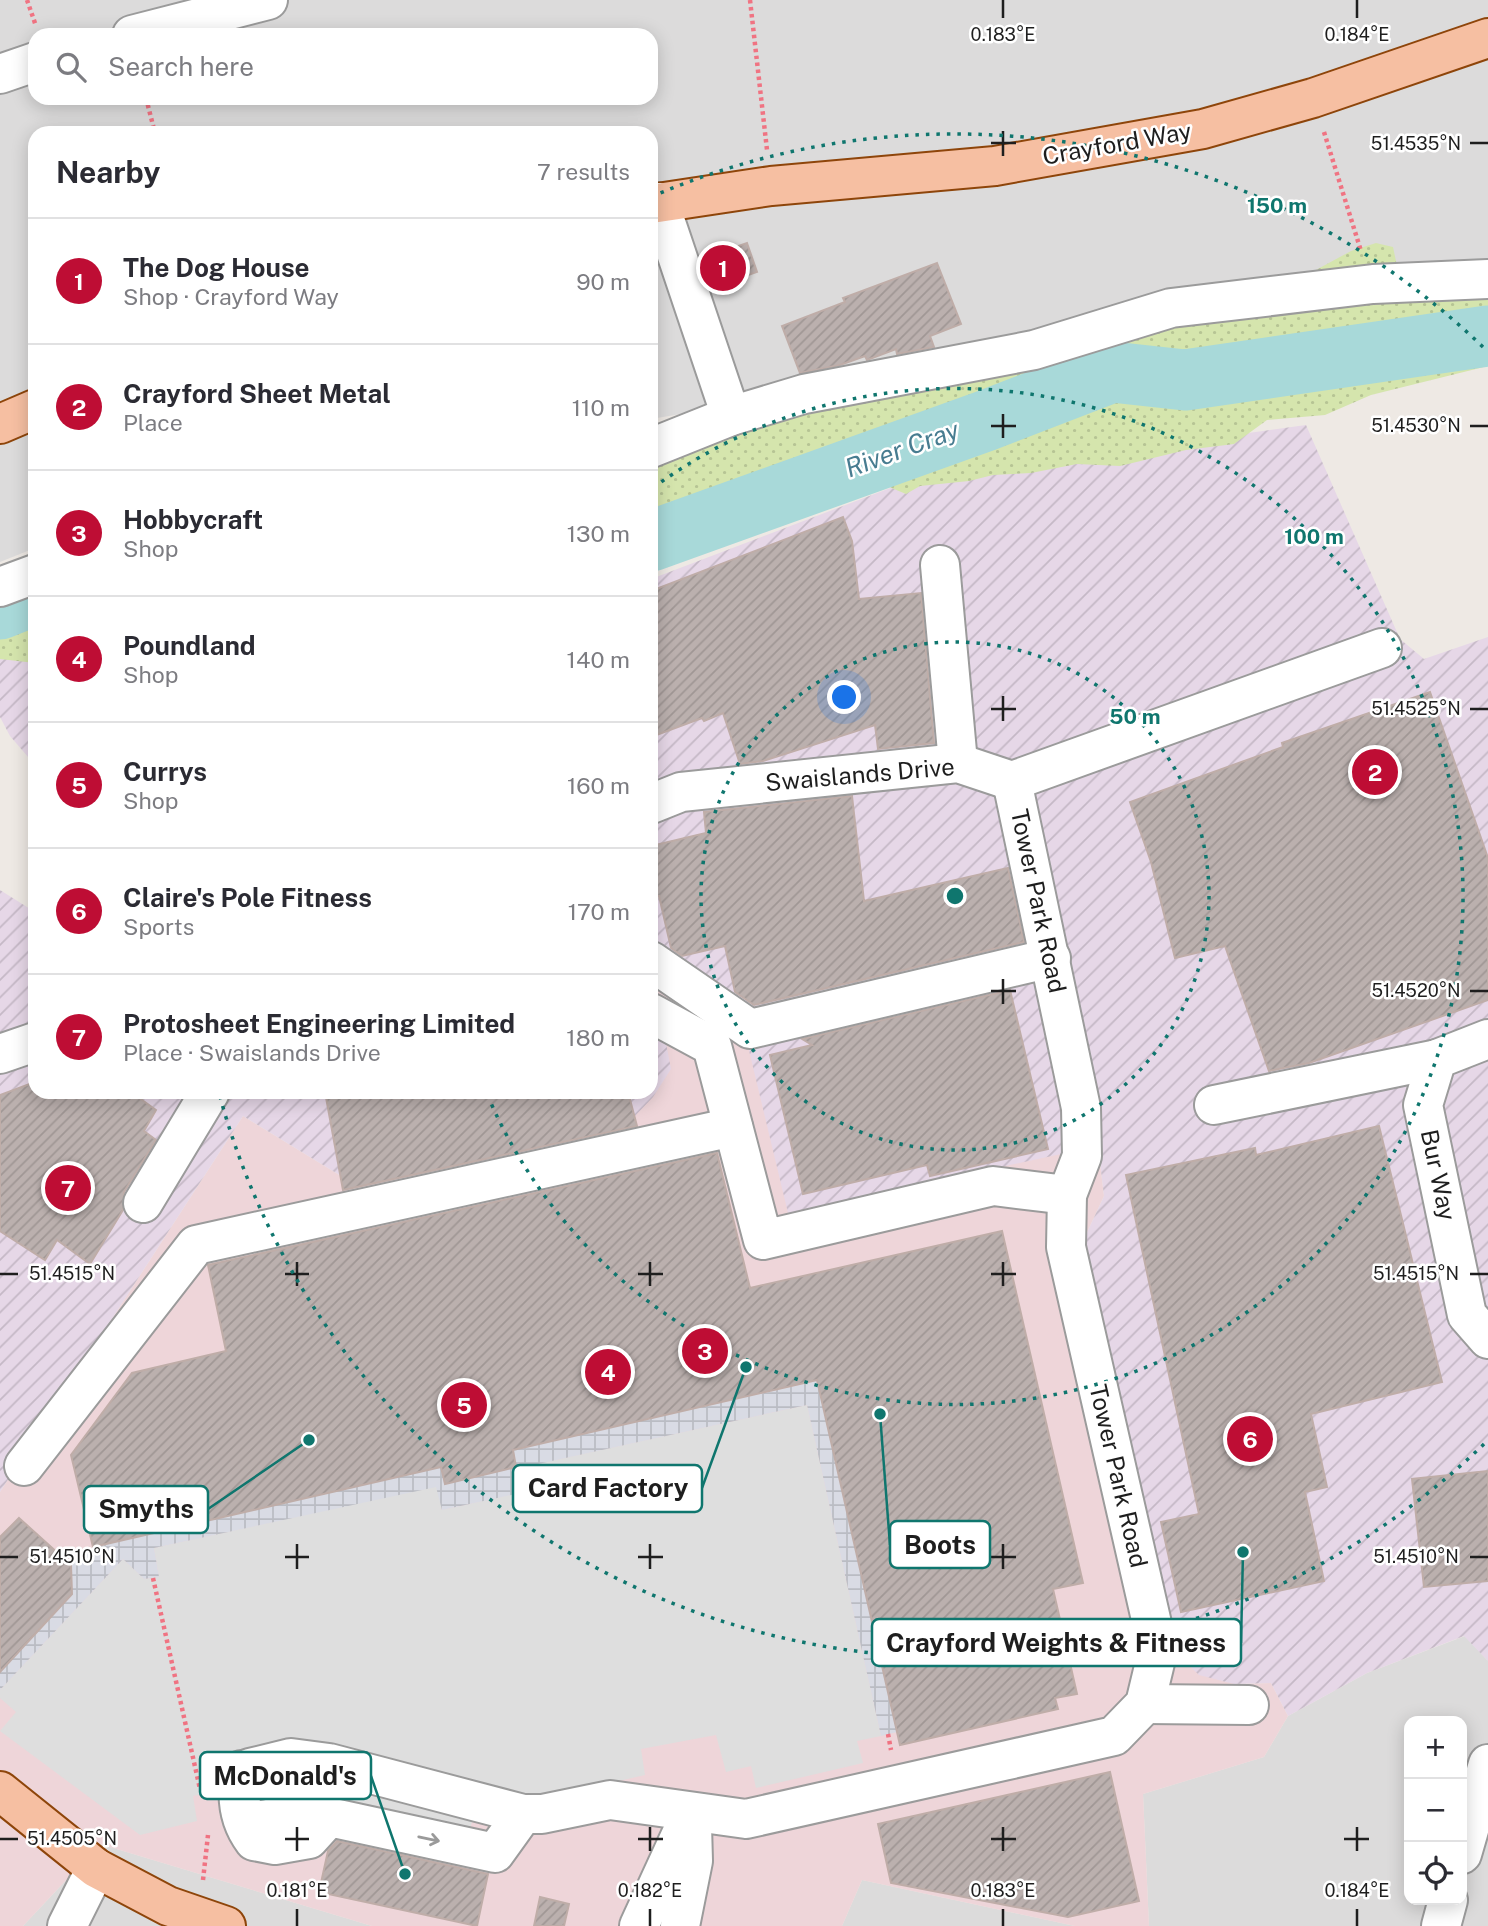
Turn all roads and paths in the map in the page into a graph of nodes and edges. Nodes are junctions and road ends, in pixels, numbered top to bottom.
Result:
1 (27, 0) edge
2 (268, 0) edge
3 (750, 0) edge
4 (33, 28) edge
5 (159, 28) edge
6 (1488, 38) edge
7 (28, 51) edge
8 (0, 74) edge
9 (1313, 98) junction
10 (147, 105) edge
11 (153, 126) edge
12 (771, 186) junction
13 (658, 203) edge
14 (658, 211) edge
15 (1488, 279) edge
16 (1373, 284) junction
17 (28, 413) edge
18 (731, 416) junction
19 (0, 424) edge
20 (658, 445) edge
21 (940, 565) dead end
22 (28, 577) edge
23 (0, 587) edge
24 (1382, 648) dead end
25 (958, 763) junction
26 (1012, 781) junction
27 (658, 801) edge
28 (1051, 958) junction
29 (658, 966) edge
30 (658, 1017) edge
31 (1488, 1039) edge
32 (28, 1044) edge
33 (0, 1054) edge
34 (1437, 1059) junction
35 (206, 1099) edge
36 (1214, 1105) dead end
37 (733, 1127) junction
38 (1067, 1195) junction
39 (143, 1203) dead end
40 (1488, 1339) edge
41 (24, 1466) dead end
42 (153, 1578) dead end
43 (1145, 1704) junction
44 (1249, 1705) dead end
45 (1488, 1764) edge
46 (0, 1791) edge
47 (201, 1793) dead end
48 (513, 1810) junction
49 (691, 1813) junction
50 (209, 1829) dead end
51 (1465, 1842) edge
52 (96, 1868) junction
53 (204, 1880) dead end
54 (1447, 1905) edge
55 (66, 1926) edge
56 (226, 1926) edge
57 (639, 1926) edge
58 (680, 1926) edge
59 (1441, 1926) edge

1 - 4 path
2 - 5 street
3 - 12 path
6 - 9 main road, Crayford Way
7 - 8 street
9 - 12 main road, Crayford Way
9 - 16 path
10 - 11 path
12 - 13 main road, Crayford Way
14 - 18 street
15 - 16 street
16 - 18 street
17 - 19 main road
18 - 20 street
21 - 25 street
22 - 23 street
24 - 26 street
25 - 26 street, Swaislands Drive
25 - 27 street, Swaislands Drive
26 - 28 street, Tower Park Road
28 - 29 street
28 - 38 street, Tower Park Road
30 - 37 street
31 - 34 street
32 - 33 street
34 - 36 street
34 - 40 street, Bur Way
35 - 39 street
37 - 38 street
37 - 41 street
38 - 43 street, Tower Park Road
42 - 47 path
43 - 44 street
43 - 49 street
45 - 51 street
46 - 52 main road
48 -> 48 street
48 - 49 street
49 - 57 street
49 - 58 street
50 - 53 path
52 - 55 street
52 - 56 main road
54 - 59 street

